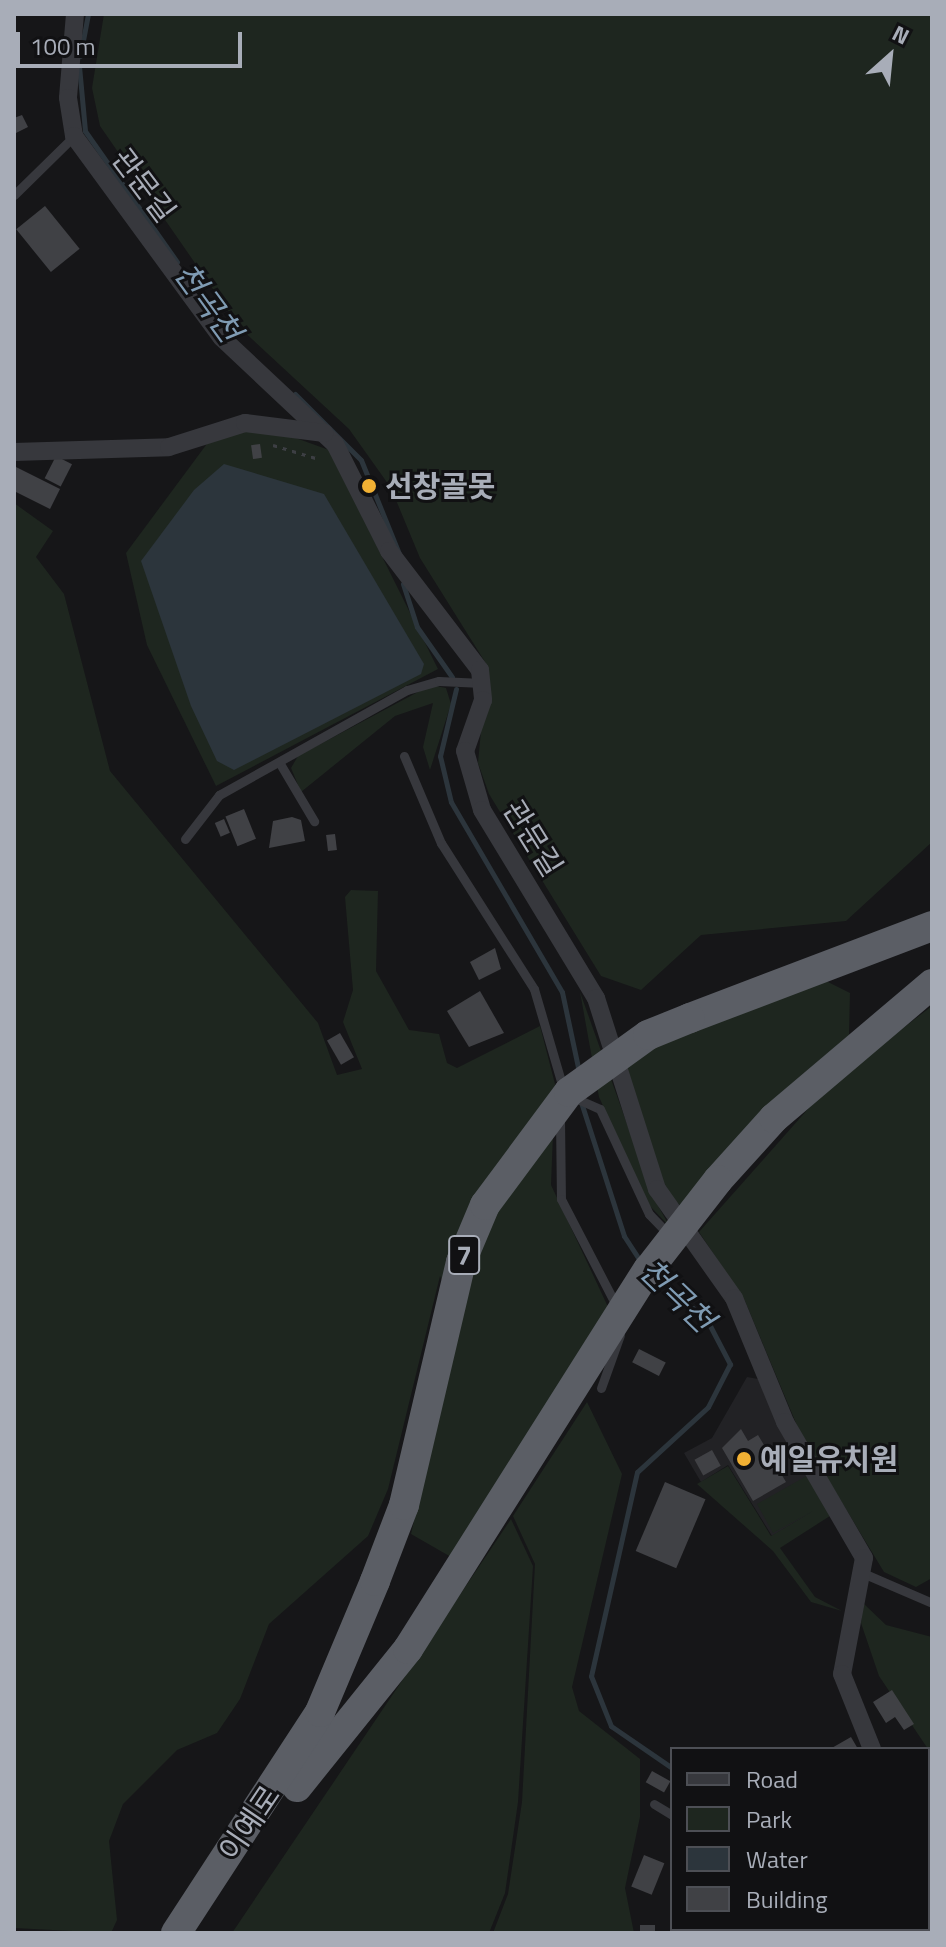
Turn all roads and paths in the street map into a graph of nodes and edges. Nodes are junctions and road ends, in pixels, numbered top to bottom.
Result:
1 (75, 14) edge
2 (74, 136) junction
3 (14, 195) edge
4 (324, 433) junction
5 (14, 452) edge
6 (484, 683) junction
7 (404, 756) dead end
8 (279, 762) junction
9 (314, 821) dead end
10 (185, 839) dead end
11 (932, 926) edge
12 (932, 984) edge
13 (562, 1097) junction
14 (699, 1255) junction
15 (601, 1388) dead end
16 (865, 1574) junction
17 (932, 1603) edge
18 (871, 1747) edge
19 (654, 1804) dead end
20 (670, 1814) edge
21 (176, 1933) edge
22 (199, 1933) edge

1 - 2 street, 관문길
2 - 3 lane
2 - 4 street, 관문길
4 - 5 street
4 - 6 street, 관문길
6 - 8 lane
6 - 14 street, 관문길
7 - 13 lane
8 - 9 lane
8 - 10 lane
11 - 21 highway, 이예로 / 7, bridge
12 - 22 highway, 이예로, bridge
13 - 14 lane
13 - 15 lane
14 - 16 street, 관문길
16 - 17 lane
16 - 18 street
19 - 20 lane

